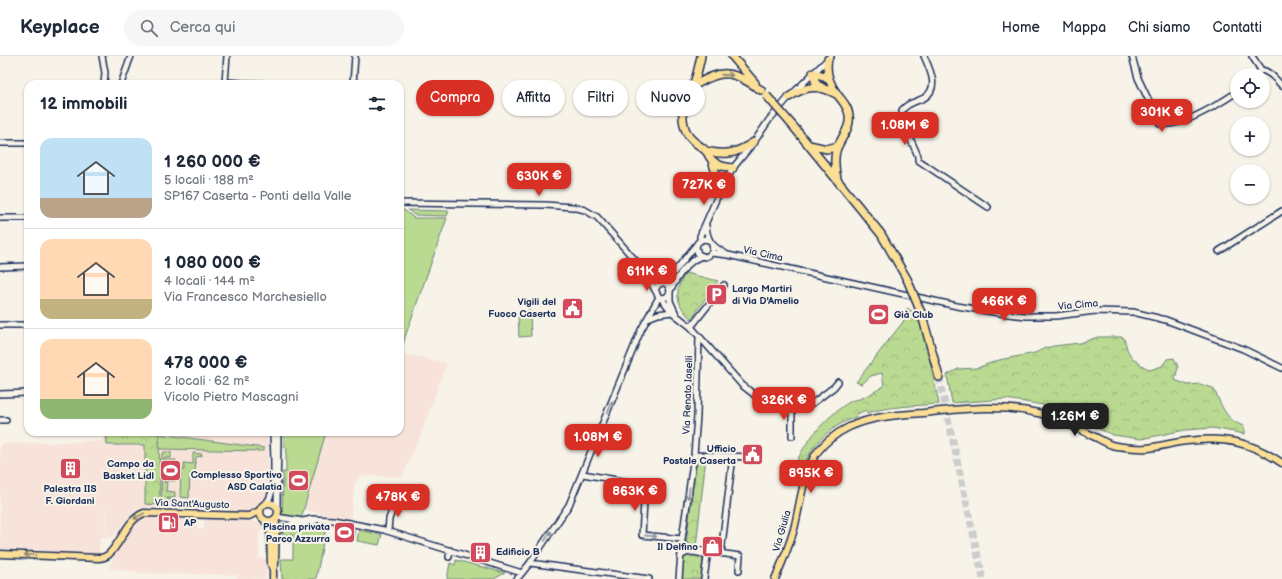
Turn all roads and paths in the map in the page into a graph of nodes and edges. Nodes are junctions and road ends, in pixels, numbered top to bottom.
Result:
1 (102, 56) edge
2 (131, 56) edge
3 (227, 56) edge
4 (355, 56) edge
5 (701, 56) edge
6 (732, 56) edge
7 (924, 56) edge
8 (1132, 56) edge
9 (1252, 56) edge
10 (829, 58) edge
11 (1260, 68) edge
12 (813, 73) junction
13 (1270, 74) edge
14 (104, 80) edge
15 (122, 80) edge
16 (225, 80) edge
17 (353, 80) edge
18 (694, 80) edge
19 (705, 80) edge
20 (829, 80) junction
21 (1282, 86) edge
22 (823, 88) junction
23 (763, 92) junction
24 (837, 94) junction
25 (1230, 96) edge
26 (789, 97) junction
27 (683, 116) edge
28 (754, 142) junction
29 (0, 143) edge
30 (24, 143) edge
31 (808, 145) junction
32 (838, 146) junction
33 (706, 151) junction
34 (718, 154) junction
35 (712, 159) junction
36 (733, 168) junction
37 (838, 181) junction
38 (718, 195) junction
39 (404, 203) edge
40 (988, 208) dead end
41 (1282, 211) edge
42 (0, 218) edge
43 (24, 218) edge
44 (706, 224) junction
45 (698, 243) junction
46 (710, 243) junction
47 (1219, 251) dead end
48 (711, 253) junction
49 (702, 256) junction
50 (728, 256) junction
51 (24, 266) edge
52 (0, 267) edge
53 (644, 270) junction
54 (663, 283) junction
55 (724, 285) dead end
56 (655, 290) junction
57 (670, 292) junction
58 (660, 297) junction
59 (674, 313) junction
60 (648, 318) junction
61 (0, 325) edge
62 (24, 325) edge
63 (691, 327) junction
64 (699, 336) junction
65 (1282, 368) edge
66 (939, 377) tunnel mouth
67 (838, 382) dead end
68 (24, 393) edge
69 (0, 394) edge
70 (792, 405) junction
71 (0, 420) edge
72 (6, 420) dead end
73 (273, 436) edge
74 (278, 436) edge
75 (792, 436) dead end
76 (694, 455) junction
77 (733, 456) junction
78 (752, 457) dead end
79 (1282, 462) edge
80 (583, 474) junction
81 (266, 503) junction
82 (395, 503) dead end
83 (277, 508) junction
84 (259, 511) junction
85 (276, 517) junction
86 (265, 520) junction
87 (317, 520) junction
88 (388, 531) junction
89 (276, 532) junction
90 (682, 542) junction
91 (450, 550) junction
92 (712, 552) junction
93 (721, 553) junction
94 (0, 554) edge
95 (681, 556) junction
96 (449, 557) dead end
97 (707, 557) junction
98 (530, 563) junction
99 (273, 569) junction
100 (739, 570) dead end
101 (522, 573) junction
102 (273, 579) edge
103 (517, 579) edge
104 (649, 579) edge
105 (679, 579) edge
106 (704, 579) edge
107 (775, 579) edge

1 - 14 street
2 - 15 street
3 - 16 street
4 - 17 street
5 - 18 highway
6 - 23 highway
7 - 40 street
8 - 25 street
9 - 11 street
10 - 12 street
10 - 20 highway
12 - 20 highway
12 - 22 highway
12 - 26 street
13 - 21 street
19 -> 23 highway
20 - 24 highway
22 - 24 highway
22 - 26 highway
23 - 31 highway, bridge
24 - 32 highway
26 - 28 street
27 - 33 highway
28 - 34 highway
28 - 36 street
29 - 30 street
31 - 32 highway
31 - 37 highway
32 - 37 highway
33 - 34 highway
33 - 35 highway
34 - 36 highway
35 - 36 highway
35 - 38 highway
36 - 38 street
37 - 66 highway, bridge
38 - 44 street
39 - 53 street
41 - 47 street
42 - 43 street
44 - 45 street
44 - 46 street
45 - 46 street
45 - 49 street
45 - 54 street
46 - 48 street
46 - 50 street, Via Cima
48 - 49 street
48 - 50 street, Via Cima
49 - 57 street
50 - 65 street, Via Cima
51 - 52 street
53 - 54 street
53 - 56 street
54 - 56 street
54 - 57 street
55 - 63 street
56 - 58 street
57 - 58 street
57 - 59 street
58 - 59 street
58 - 60 street
59 - 60 street
59 - 63 street
80 -> 60 street
61 - 62 street
63 - 64 street
64 - 70 street
64 - 76 street, Via Renato Iaselli
67 - 70 street
68 - 69 street
70 - 75 street
71 - 72 street
73 - 81 street
74 - 83 street
76 - 77 street
76 -> 90 street, Via Renato Iaselli
77 - 78 street
77 - 93 street
79 - 107 main road, Via Giulia
80 -> 90 street
98 -> 80 street
81 - 83 main road
81 - 84 main road
82 - 88 street
83 - 85 main road
84 - 86 main road
84 -> 94 main road, Via Sant'Augusto
85 - 86 main road
85 - 87 street
85 - 89 main road
86 - 99 main road
87 - 88 street
87 - 89 street
88 - 91 street
89 - 99 main road
90 - 92 street
90 - 95 street, Via Renato Iaselli
91 - 96 street
91 - 101 street
92 - 93 street
92 - 97 street
93 - 100 street
95 - 97 street
95 - 105 street, Via Renato Iaselli
97 - 106 street
98 - 101 street
98 - 104 street
99 - 102 main road
101 - 103 street

